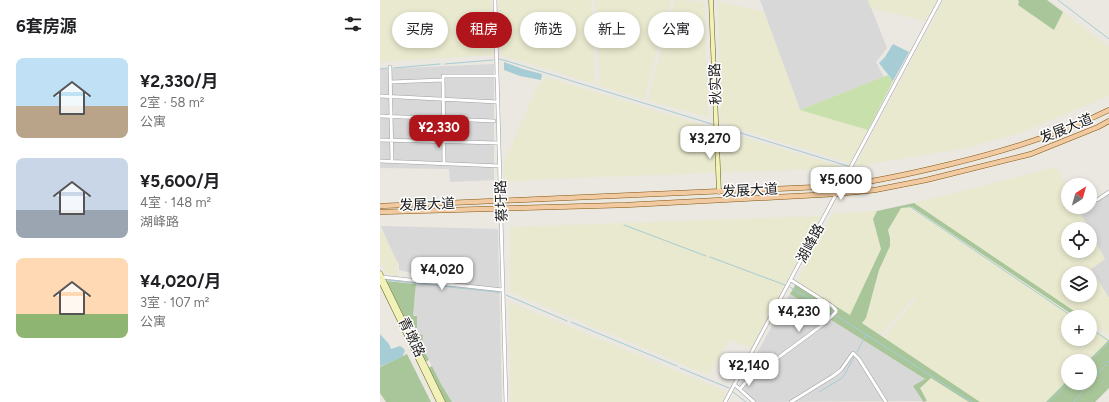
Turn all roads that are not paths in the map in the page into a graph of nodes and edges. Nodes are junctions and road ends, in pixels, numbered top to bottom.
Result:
1 (495, 0) edge
2 (711, 0) edge
3 (940, 0) edge
4 (390, 67) dead end
5 (497, 76) junction
6 (443, 80) junction
7 (391, 82) junction
8 (380, 96) edge
9 (391, 96) junction
10 (443, 99) junction
11 (498, 102) junction
12 (1109, 110) edge
13 (380, 116) edge
14 (391, 117) junction
15 (443, 119) junction
16 (494, 121) dead end
17 (1109, 121) edge
18 (380, 140) edge
19 (391, 140) junction
20 (444, 141) junction
21 (499, 143) junction
22 (380, 161) edge
23 (392, 162) junction
24 (444, 164) junction
25 (500, 166) junction
26 (841, 186) junction
27 (719, 192) junction
28 (1109, 192) edge
29 (836, 194) junction
30 (1097, 200) dead end
31 (501, 201) junction
32 (380, 206) edge
33 (501, 209) junction
34 (380, 212) edge
35 (381, 277) edge
36 (790, 280) junction
37 (503, 290) junction
38 (734, 384) junction
39 (740, 389) junction
40 (728, 395) junction
41 (439, 402) edge
42 (443, 402) edge
43 (506, 402) edge
44 (725, 402) edge
45 (728, 402) edge
46 (754, 402) edge
47 (791, 402) edge
48 (886, 402) edge

1 - 5 street, 蔡圩路
2 - 27 main road, 秋实路
3 - 26 street, 湖峰路
4 - 7 street
5 - 6 street
5 - 11 street, 蔡圩路
6 - 7 street
6 - 10 street
7 - 9 street
8 - 9 street
9 - 10 street
9 - 14 street
10 - 11 street
10 - 15 street
11 - 21 street, 蔡圩路
12 - 26 main road, 发展大道
13 - 14 street
14 - 15 street
14 - 19 street
15 - 16 street
15 - 20 street
17 - 29 main road, 发展大道
18 - 19 street
19 - 20 street
19 - 23 street
20 - 21 street
20 - 24 street
21 - 25 street, 蔡圩路
22 - 23 street
23 - 24 street
24 - 25 street
25 - 31 street, 蔡圩路
26 - 27 main road, 发展大道
26 - 29 street, 湖峰路
27 - 31 main road, 发展大道
28 - 30 street
29 - 33 main road, 发展大道
29 - 36 street, 湖峰路
31 - 32 main road, 发展大道
31 - 33 street, 蔡圩路
33 - 34 main road, 发展大道
33 - 37 street, 蔡圩路
35 - 37 street
35 - 41 main road, 青墩路
35 - 42 main road, 青墩路
36 - 38 street, 湖峰路
36 - 39 street
37 - 43 street, 蔡圩路
38 - 39 street
38 - 40 street, 湖峰路
39 - 46 street
40 - 44 street
40 - 45 street, 湖峰路
47 - 48 street

